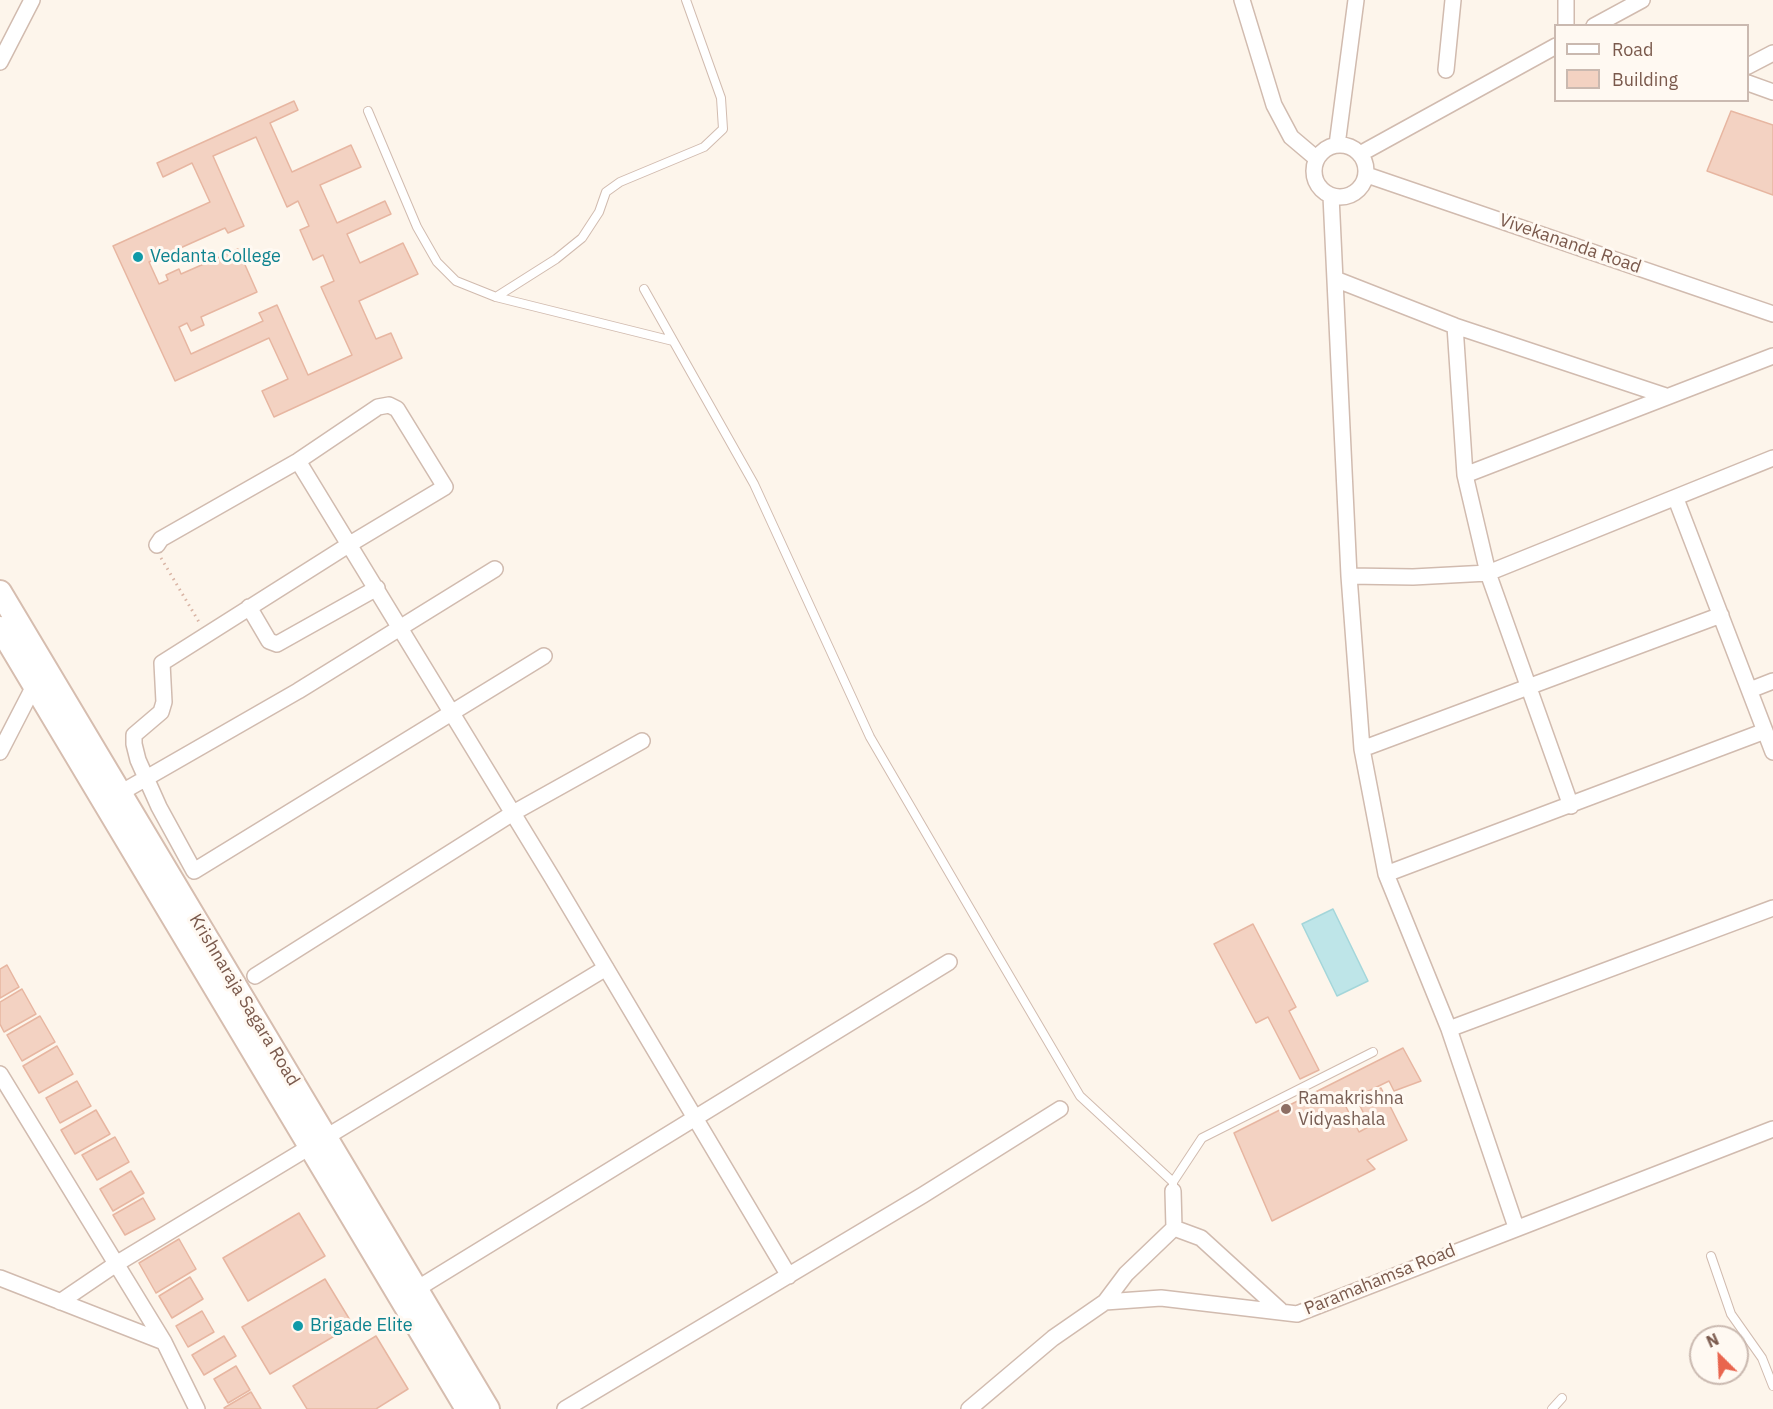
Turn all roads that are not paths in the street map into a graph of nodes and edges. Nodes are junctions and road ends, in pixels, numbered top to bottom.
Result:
1 (32, 0) edge
2 (686, 0) edge
3 (1242, 0) edge
4 (1356, 0) edge
5 (1452, 0) edge
6 (1566, 0) edge
7 (1642, 0) edge
8 (1566, 24) edge
9 (1598, 24) edge
10 (1554, 47) edge
11 (1773, 53) edge
12 (0, 62) edge
13 (1749, 65) edge
14 (1446, 70) dead end
15 (1749, 82) edge
16 (1773, 92) edge
17 (368, 111) dead end
18 (1337, 145) junction
19 (1360, 154) junction
20 (1317, 159) junction
21 (1366, 174) junction
22 (1331, 196) junction
23 (1335, 279) junction
24 (644, 289) dead end
25 (496, 297) junction
26 (1773, 314) edge
27 (1455, 326) junction
28 (673, 341) junction
29 (1773, 356) edge
30 (1666, 396) junction
31 (1773, 458) edge
32 (298, 461) junction
33 (1465, 475) junction
34 (1677, 499) junction
35 (350, 543) junction
36 (157, 545) road end
37 (495, 569) dead end
38 (1488, 573) junction
39 (1349, 576) junction
40 (377, 588) junction
41 (0, 592) edge
42 (249, 607) junction
43 (1721, 615) junction
44 (400, 625) junction
45 (0, 628) edge
46 (544, 656) dead end
47 (1773, 681) edge
48 (35, 684) junction
49 (1528, 686) junction
50 (1750, 690) junction
51 (452, 712) junction
52 (4, 728) edge
53 (1765, 731) junction
54 (642, 741) dead end
55 (1362, 749) junction
56 (0, 752) edge
57 (1773, 752) edge
58 (146, 778) junction
59 (122, 792) junction
60 (1571, 806) junction
61 (513, 813) junction
62 (1386, 874) junction
63 (1773, 908) edge
64 (949, 962) dead end
65 (606, 968) junction
66 (255, 976) dead end
67 (1449, 1029) junction
68 (1373, 1052) dead end
69 (0, 1074) edge
70 (1060, 1109) dead end
71 (695, 1118) junction
72 (1773, 1130) edge
73 (319, 1143) junction
74 (1173, 1186) junction
75 (1516, 1227) junction
76 (1174, 1228) junction
77 (1711, 1256) dead end
78 (116, 1264) junction
79 (789, 1276) junction
80 (0, 1278) edge
81 (415, 1290) junction
82 (60, 1302) junction
83 (1105, 1302) junction
84 (1280, 1310) junction
85 (164, 1342) junction
86 (1773, 1386) edge
87 (1562, 1398) dead end
88 (197, 1409) edge
89 (467, 1409) edge
90 (488, 1409) edge
91 (566, 1409) edge
92 (969, 1409) edge
93 (1552, 1409) edge

1 - 12 street
2 - 25 lane
3 - 20 street
4 - 18 street
5 - 14 street
6 - 8 street
7 - 9 street
10 - 19 street
11 - 13 street
15 - 16 street
17 - 25 lane
18 - 19 street
18 - 20 street
19 - 21 street
20 - 22 street
21 - 22 street
21 - 26 street, Vivekananda Road
22 - 23 street
23 - 27 street
23 - 39 street
24 - 28 lane
25 - 28 lane
27 - 30 street
27 - 33 street
28 - 74 lane
29 - 30 street
30 - 33 street
31 - 34 street
32 - 35 street
32 - 35 street
32 - 36 street
33 - 38 street
34 - 38 street
34 - 43 street
35 - 40 street
35 - 42 street
37 - 44 street
38 - 39 street
38 - 49 street
39 - 55 street
40 - 42 street
40 - 44 street
41 - 59 main road, Krishnaraja Sagara Road
42 - 58 street
43 - 49 street
43 - 50 street
44 - 51 street
44 - 58 street
45 - 48 main road, Krishnaraja Sagara Road
46 - 51 street
47 - 50 street
48 - 52 street
48 - 73 main road, Krishnaraja Sagara Road
49 - 55 street
49 - 60 street
50 - 53 street
51 - 58 street
51 - 61 street
52 - 56 street
53 - 57 street
53 - 60 street
54 - 61 street
55 - 62 street
58 - 59 street
59 - 73 main road, Krishnaraja Sagara Road
60 - 62 street
61 - 65 street
61 - 66 street
62 - 67 street
63 - 67 street
64 - 71 street
65 - 71 street
65 - 73 street
67 - 75 street
68 - 74 lane
69 - 78 street
70 - 79 street
71 - 79 street
71 - 81 street
72 - 75 street, Paramahamsa Road
73 - 78 street
73 - 81 main road, Krishnaraja Sagara Road
73 - 89 main road, Krishnaraja Sagara Road
74 - 76 street
75 - 84 street, Paramahamsa Road
76 - 83 street
76 - 84 street
77 - 86 lane
78 - 82 street
78 - 85 street
79 - 91 street
80 - 82 street
81 - 90 main road, Krishnaraja Sagara Road
82 - 85 street
83 - 84 street, Paramahamsa Road
83 - 92 street
85 - 88 street
87 - 93 lane

